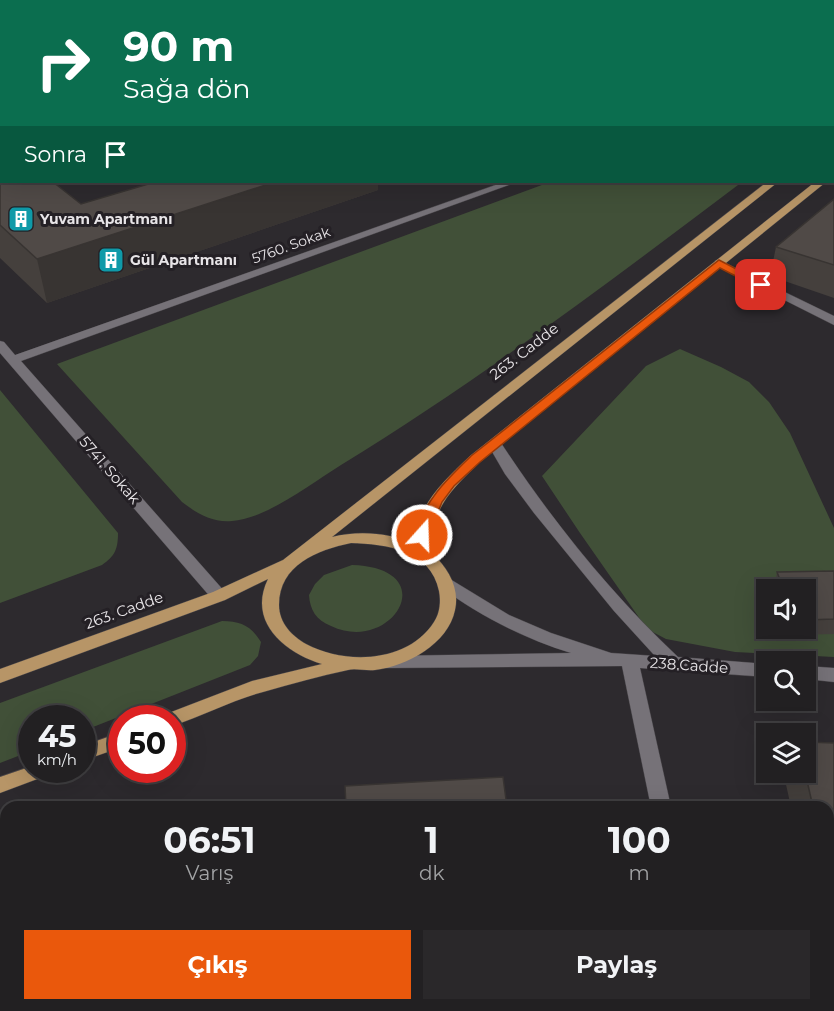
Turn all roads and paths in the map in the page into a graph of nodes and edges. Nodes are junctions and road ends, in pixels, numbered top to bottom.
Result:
1 (509, 183) edge
2 (772, 183) edge
3 (820, 183) edge
4 (719, 264) junction
5 (834, 321) edge
6 (0, 345) edge
7 (13, 360) junction
8 (494, 443) junction
9 (424, 555) junction
10 (297, 557) junction
11 (445, 582) junction
12 (219, 596) junction
13 (610, 660) junction
14 (630, 661) junction
15 (382, 662) junction
16 (350, 664) junction
17 (674, 664) junction
18 (756, 669) edge
19 (816, 674) edge
20 (834, 675) edge
21 (0, 676) edge
22 (186, 714) edge
23 (18, 778) edge
24 (0, 785) edge
25 (661, 801) edge

1 - 7 street, 5760. Sokak
2 - 10 main road, 263. Cadde
3 - 4 main road
4 - 5 street
4 - 8 main road
6 - 7 street, 5741. Sokak
7 - 12 street, 5741. Sokak
8 - 9 main road
8 - 17 street
9 - 10 main road
9 - 11 main road
10 - 12 main road, 263. Cadde
10 - 16 main road
11 - 13 street
11 - 15 main road
12 - 21 main road, 263. Cadde
13 - 14 street, 238.Cadde
13 - 15 street
14 - 17 street, 238.Cadde
14 - 25 street
15 - 16 main road
16 - 22 main road
17 - 18 street, 238.Cadde
19 - 20 street
23 - 24 main road

